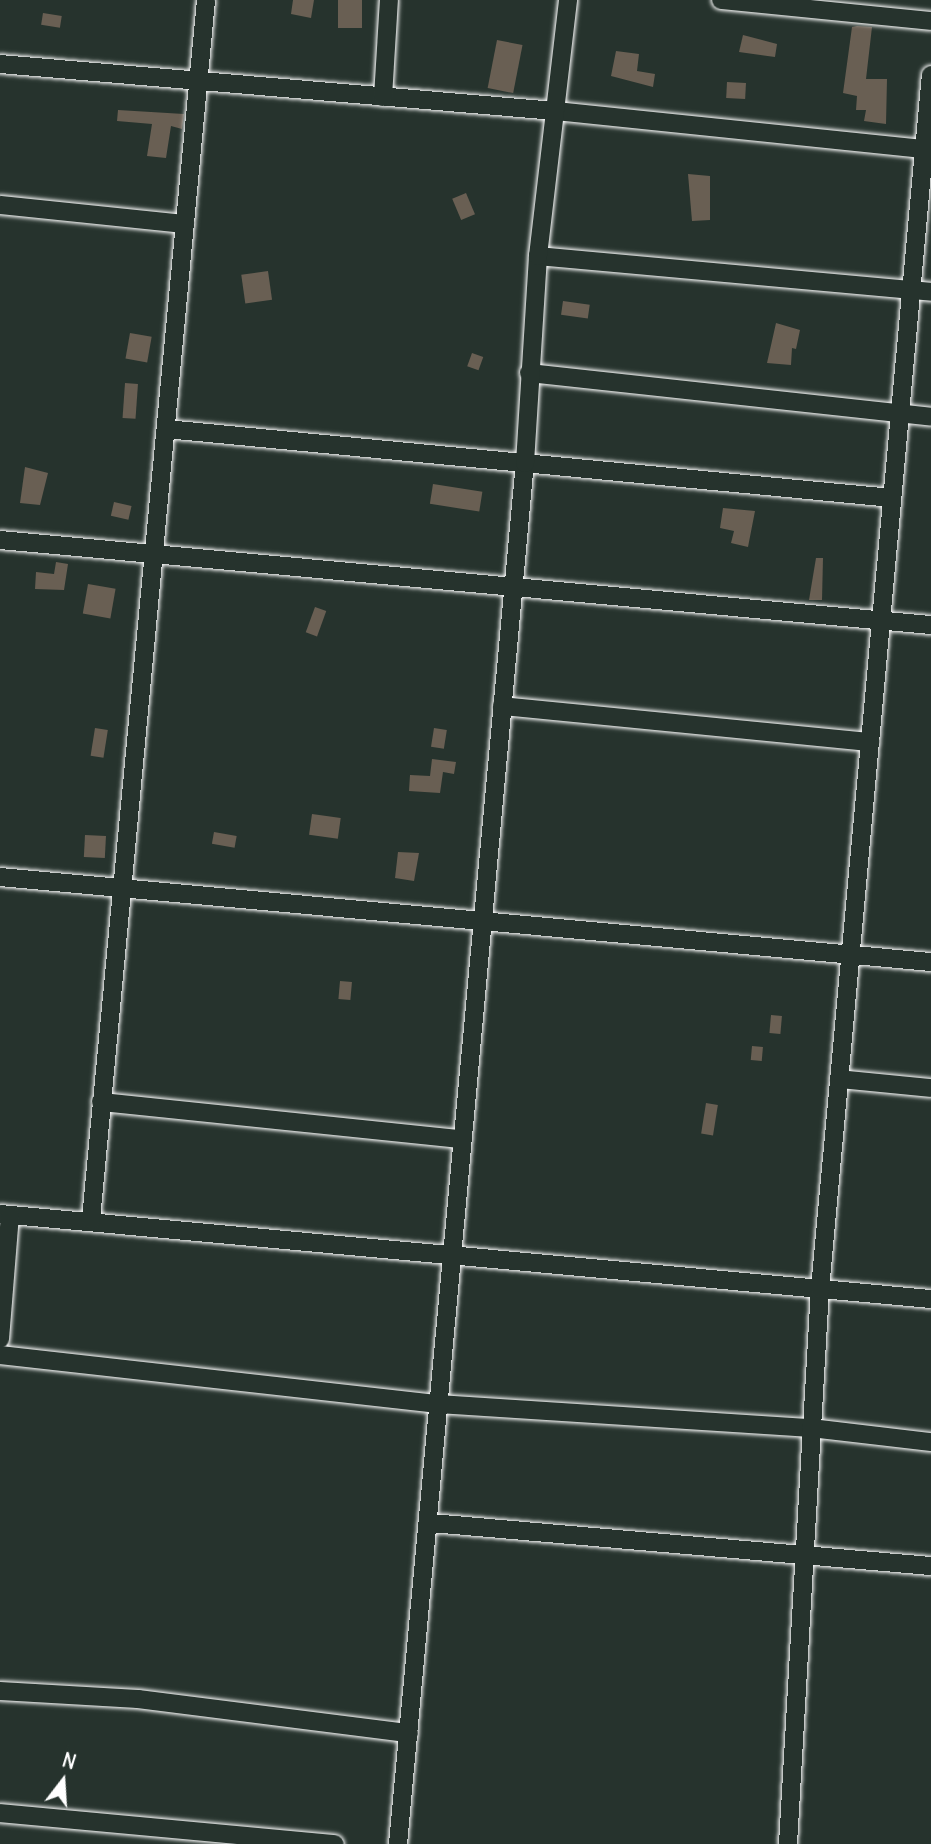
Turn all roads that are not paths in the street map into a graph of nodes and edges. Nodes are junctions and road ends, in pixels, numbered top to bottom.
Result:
1 (206, 0) edge
2 (389, 0) edge
3 (568, 0) edge
4 (721, 0) edge
5 (931, 21) edge
6 (0, 64) edge
7 (931, 75) edge
8 (198, 82) junction
9 (383, 97) junction
10 (555, 111) junction
11 (928, 150) edge
12 (0, 205) edge
13 (185, 224) junction
14 (538, 256) junction
15 (911, 290) junction
16 (931, 292) edge
17 (529, 373) junction
18 (899, 413) junction
19 (931, 417) edge
20 (166, 429) junction
21 (525, 463) junction
22 (892, 498) junction
23 (0, 540) edge
24 (155, 554) junction
25 (514, 587) junction
26 (881, 621) junction
27 (931, 625) edge
28 (502, 706) junction
29 (870, 742) junction
30 (0, 877) edge
31 (119, 888) junction
32 (482, 920) junction
33 (850, 955) junction
34 (931, 962) edge
35 (839, 1079) junction
36 (931, 1088) edge
37 (101, 1102) junction
38 (461, 1139) junction
39 (5, 1215) edge
40 (91, 1219) junction
41 (451, 1253) junction
42 (820, 1289) junction
43 (931, 1299) edge
44 (0, 1339) edge
45 (0, 1355) edge
46 (438, 1404) junction
47 (811, 1427) junction
48 (931, 1442) edge
49 (431, 1523) junction
50 (807, 1556) junction
51 (931, 1566) edge
52 (0, 1690) edge
53 (409, 1733) junction
54 (0, 1813) edge
55 (295, 1842) edge
56 (334, 1844) edge
57 (398, 1844) edge
58 (788, 1844) edge

1 - 8 street
2 - 9 street
3 - 10 street
4 - 5 street
6 - 8 street
7 - 11 street
8 - 9 street
8 - 13 street
9 - 10 street
10 - 11 street
10 - 14 street
11 - 15 street
12 - 13 street
13 - 20 street
14 - 15 street
14 - 17 street
15 - 16 street
15 - 18 street
17 - 18 street
17 - 21 street
18 - 19 street
18 - 22 street
20 - 21 street
20 - 24 street
21 - 22 street
21 - 25 street
22 - 26 street
23 - 24 street
24 - 25 street
24 - 31 street
25 - 26 street
25 - 28 street
26 - 27 street
26 - 29 street
28 - 29 street
28 - 32 street
29 - 33 street
30 - 31 street
31 - 32 street
31 - 37 street
32 - 33 street
32 - 38 street
33 - 34 street
33 - 35 street
35 - 36 street
35 - 42 street
37 - 38 street
37 - 40 street
38 - 41 street
39 - 40 street
39 - 44 street
40 - 41 street
41 - 42 street
41 - 46 street
42 - 43 street
42 - 47 street
45 - 46 street
46 - 47 street
46 - 49 street
47 - 48 street
47 - 50 street
49 - 50 street
49 - 53 street
50 - 51 street
50 - 58 street
52 - 53 street
53 - 57 street
54 - 55 street
55 - 56 street

